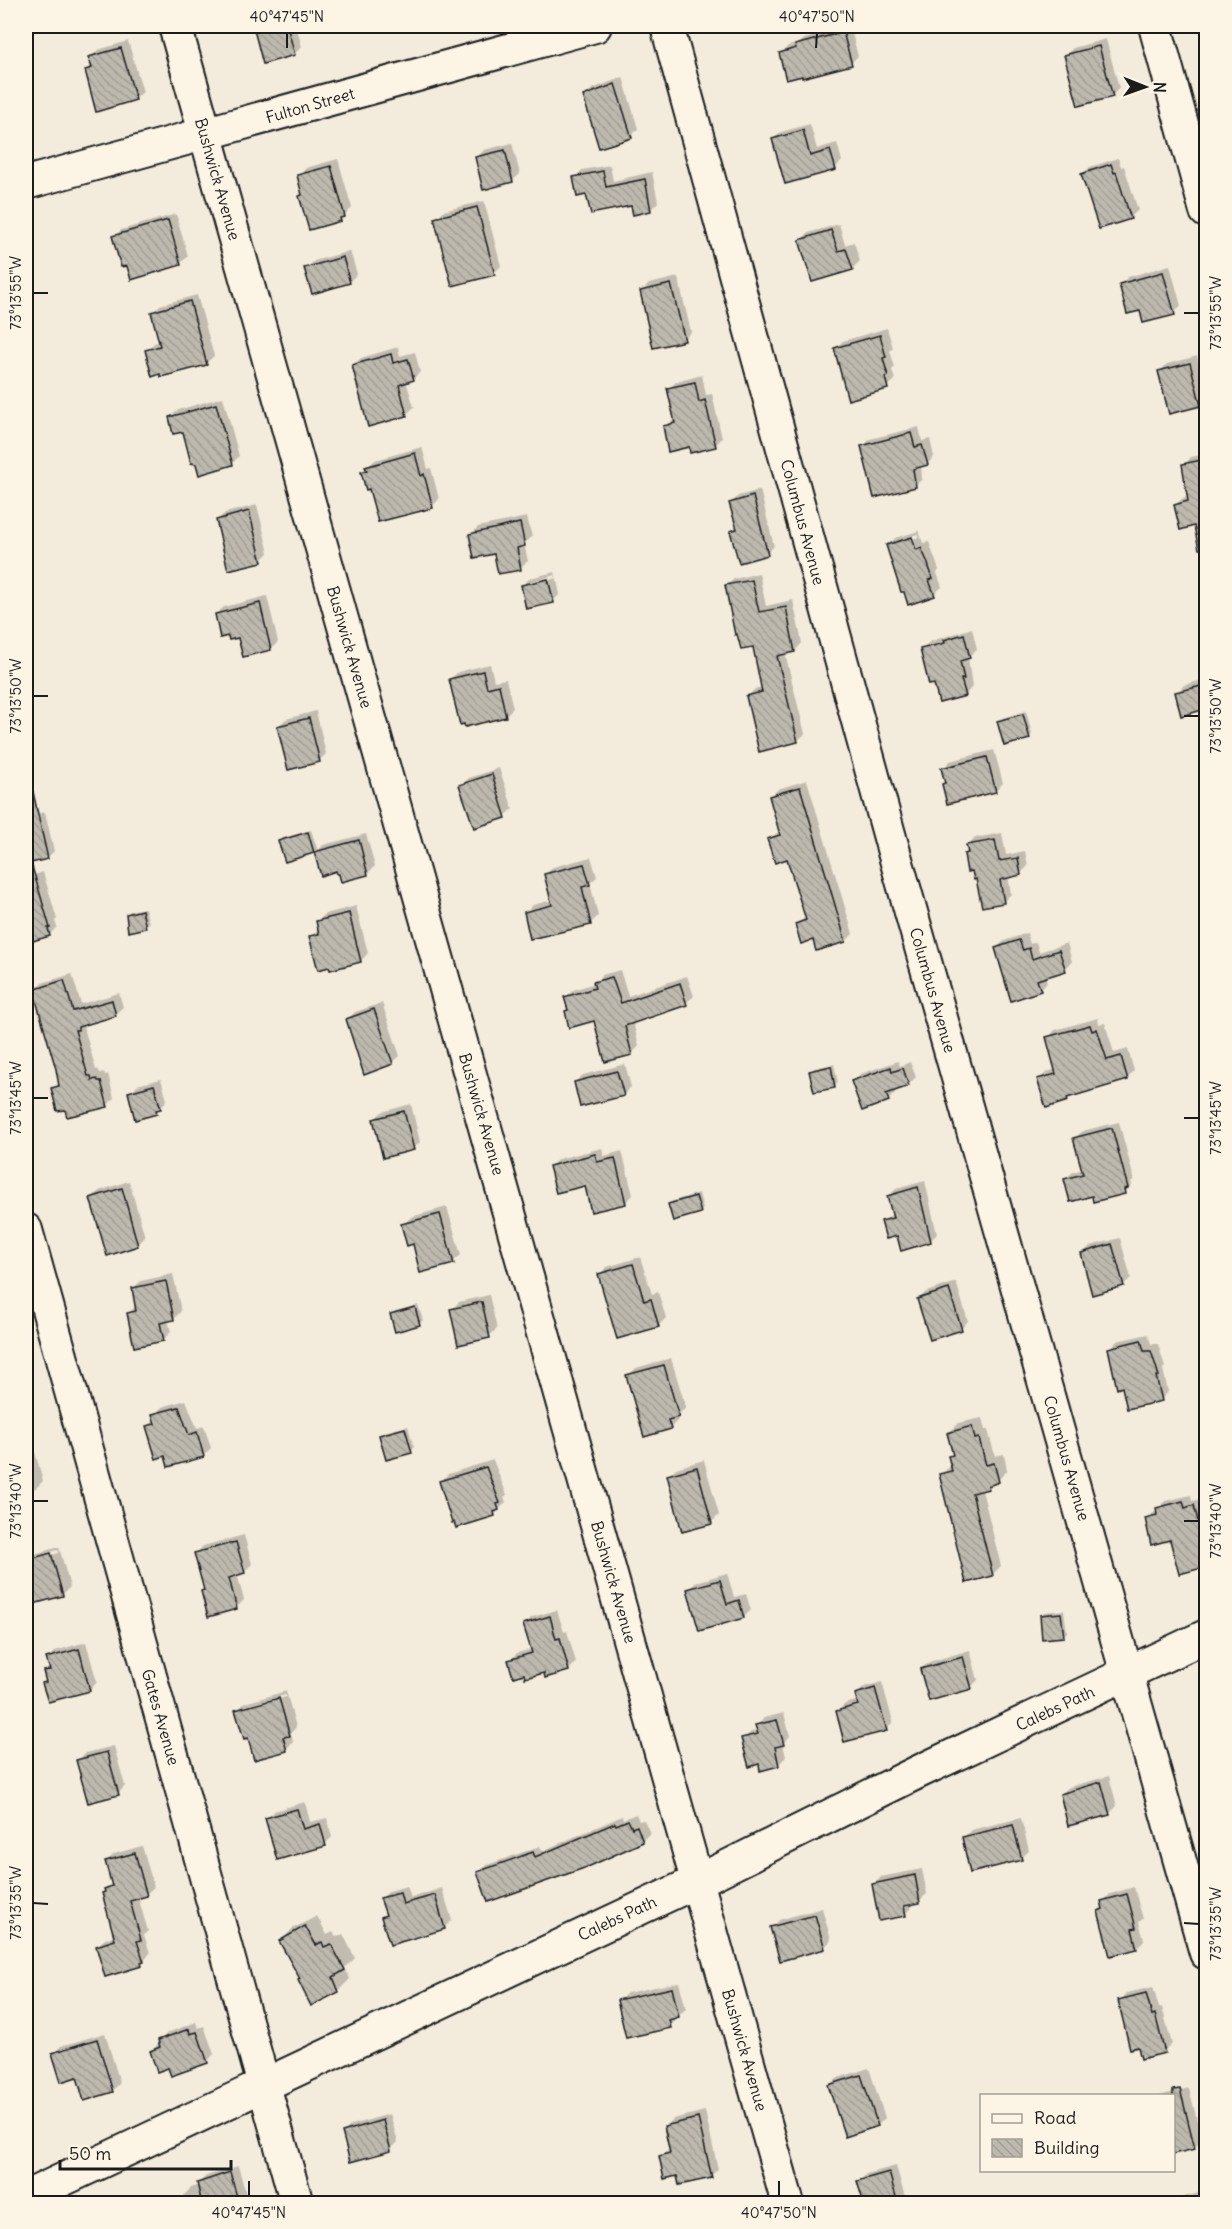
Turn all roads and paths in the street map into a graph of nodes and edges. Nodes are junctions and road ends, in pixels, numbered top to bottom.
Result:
1 (175, 26) edge
2 (595, 26) edge
3 (667, 26) edge
4 (1155, 26) edge
5 (205, 134) junction
6 (26, 183) edge
7 (1206, 211) edge
8 (26, 1230) edge
9 (1206, 1636) edge
10 (1128, 1673) junction
11 (698, 1881) junction
12 (1206, 1953) edge
13 (263, 2084) junction
14 (44, 2195) edge
15 (297, 2204) edge
16 (788, 2204) edge

1 - 5 street, Bushwick Avenue
2 - 5 street, Fulton Street
3 - 10 street, Columbus Avenue
4 - 7 street
5 - 6 street, Fulton Street
5 - 11 street, Bushwick Avenue
8 - 13 street, Gates Avenue
9 - 10 street, Calebs Path
10 - 11 street, Calebs Path
10 - 12 street, Columbus Avenue
11 - 13 street, Calebs Path
11 - 16 street, Bushwick Avenue
13 - 14 street, Calebs Path
13 - 15 street, Gates Avenue

